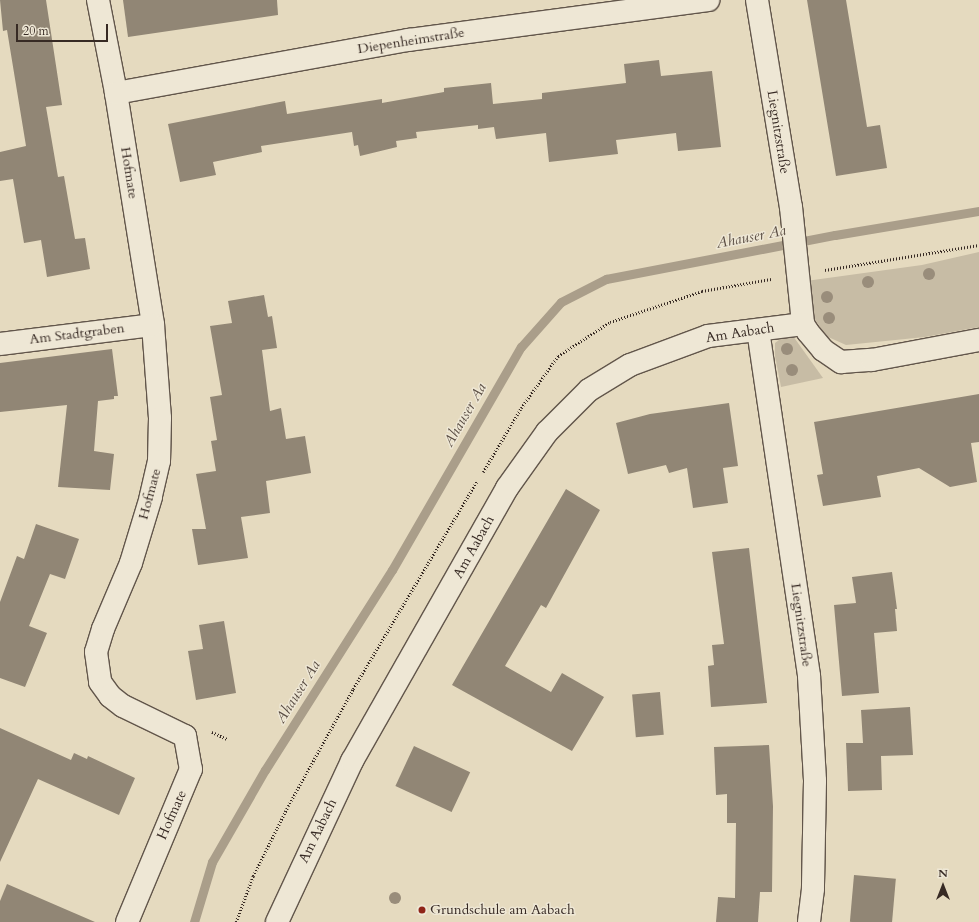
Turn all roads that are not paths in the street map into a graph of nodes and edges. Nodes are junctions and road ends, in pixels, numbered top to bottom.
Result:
1 (98, 0) edge
2 (708, 0) edge
3 (757, 0) edge
4 (116, 93) junction
5 (803, 324) junction
6 (153, 325) junction
7 (758, 330) junction
8 (979, 340) edge
9 (0, 344) edge
10 (127, 922) edge
11 (277, 922) edge
12 (809, 922) edge

1 - 4 street, Hofmate
2 - 4 street, Diepenheimstraße
3 - 5 street, Liegnitzstraße
4 - 6 street, Hofmate
5 - 7 street, Am Aabach
5 - 8 street
6 - 9 street, Am Stadtgraben
6 - 10 street, Hofmate
7 - 11 street, Am Aabach
7 - 12 street, Liegnitzstraße

